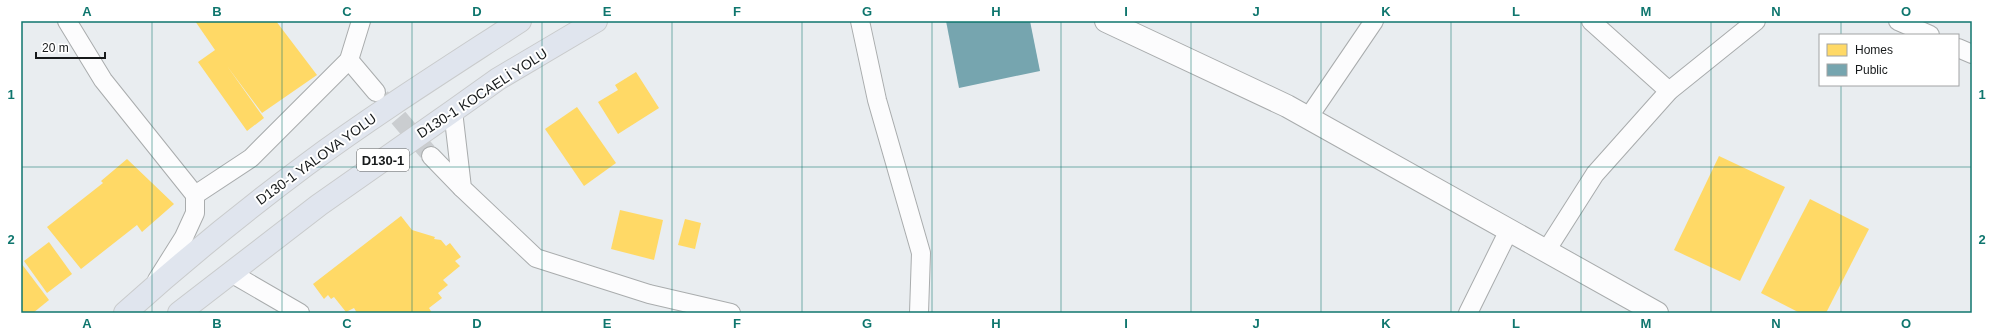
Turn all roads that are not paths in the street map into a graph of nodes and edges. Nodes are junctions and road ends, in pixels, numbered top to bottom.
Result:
1 (67, 21) edge
2 (361, 21) edge
3 (520, 21) edge
4 (596, 21) edge
5 (860, 21) edge
6 (1106, 21) edge
7 (1374, 21) edge
8 (1591, 21) edge
9 (1756, 21) edge
10 (1898, 21) edge
11 (1928, 34) edge
12 (1959, 48) edge
13 (1972, 54) edge
14 (349, 60) junction
15 (1669, 91) junction
16 (376, 92) tunnel mouth
17 (453, 111) junction
18 (1308, 118) junction
19 (431, 156) tunnel mouth
20 (462, 188) junction
21 (194, 195) junction
22 (1509, 230) junction
23 (1546, 251) junction
24 (231, 273) junction
25 (152, 288) junction
26 (125, 313) edge
27 (179, 313) edge
28 (300, 313) edge
29 (731, 313) edge
30 (919, 313) edge
31 (1468, 313) edge
32 (1657, 313) edge

1 - 21 street
2 - 14 street
3 - 25 highway, D130-1 YALOVA YOLU / D130-1
4 - 17 highway, D130-1 KOCAELİ YOLU / D130-1
5 - 30 street
6 - 18 street
7 - 18 street
8 - 15 street
9 - 15 street
10 - 11 street
12 - 13 street
14 - 16 street
14 - 21 street
15 - 23 street
17 - 20 street
17 - 24 highway, D130-1 KOCAELİ YOLU / D130-1
18 - 22 street
19 - 20 street
20 - 29 street
21 - 25 street
22 - 23 street
22 - 31 street
23 - 32 street
24 - 27 highway, D130-1 KOCAELİ YOLU / D130-1
24 - 28 street
25 - 26 highway, D130-1 YALOVA YOLU / D130-1

